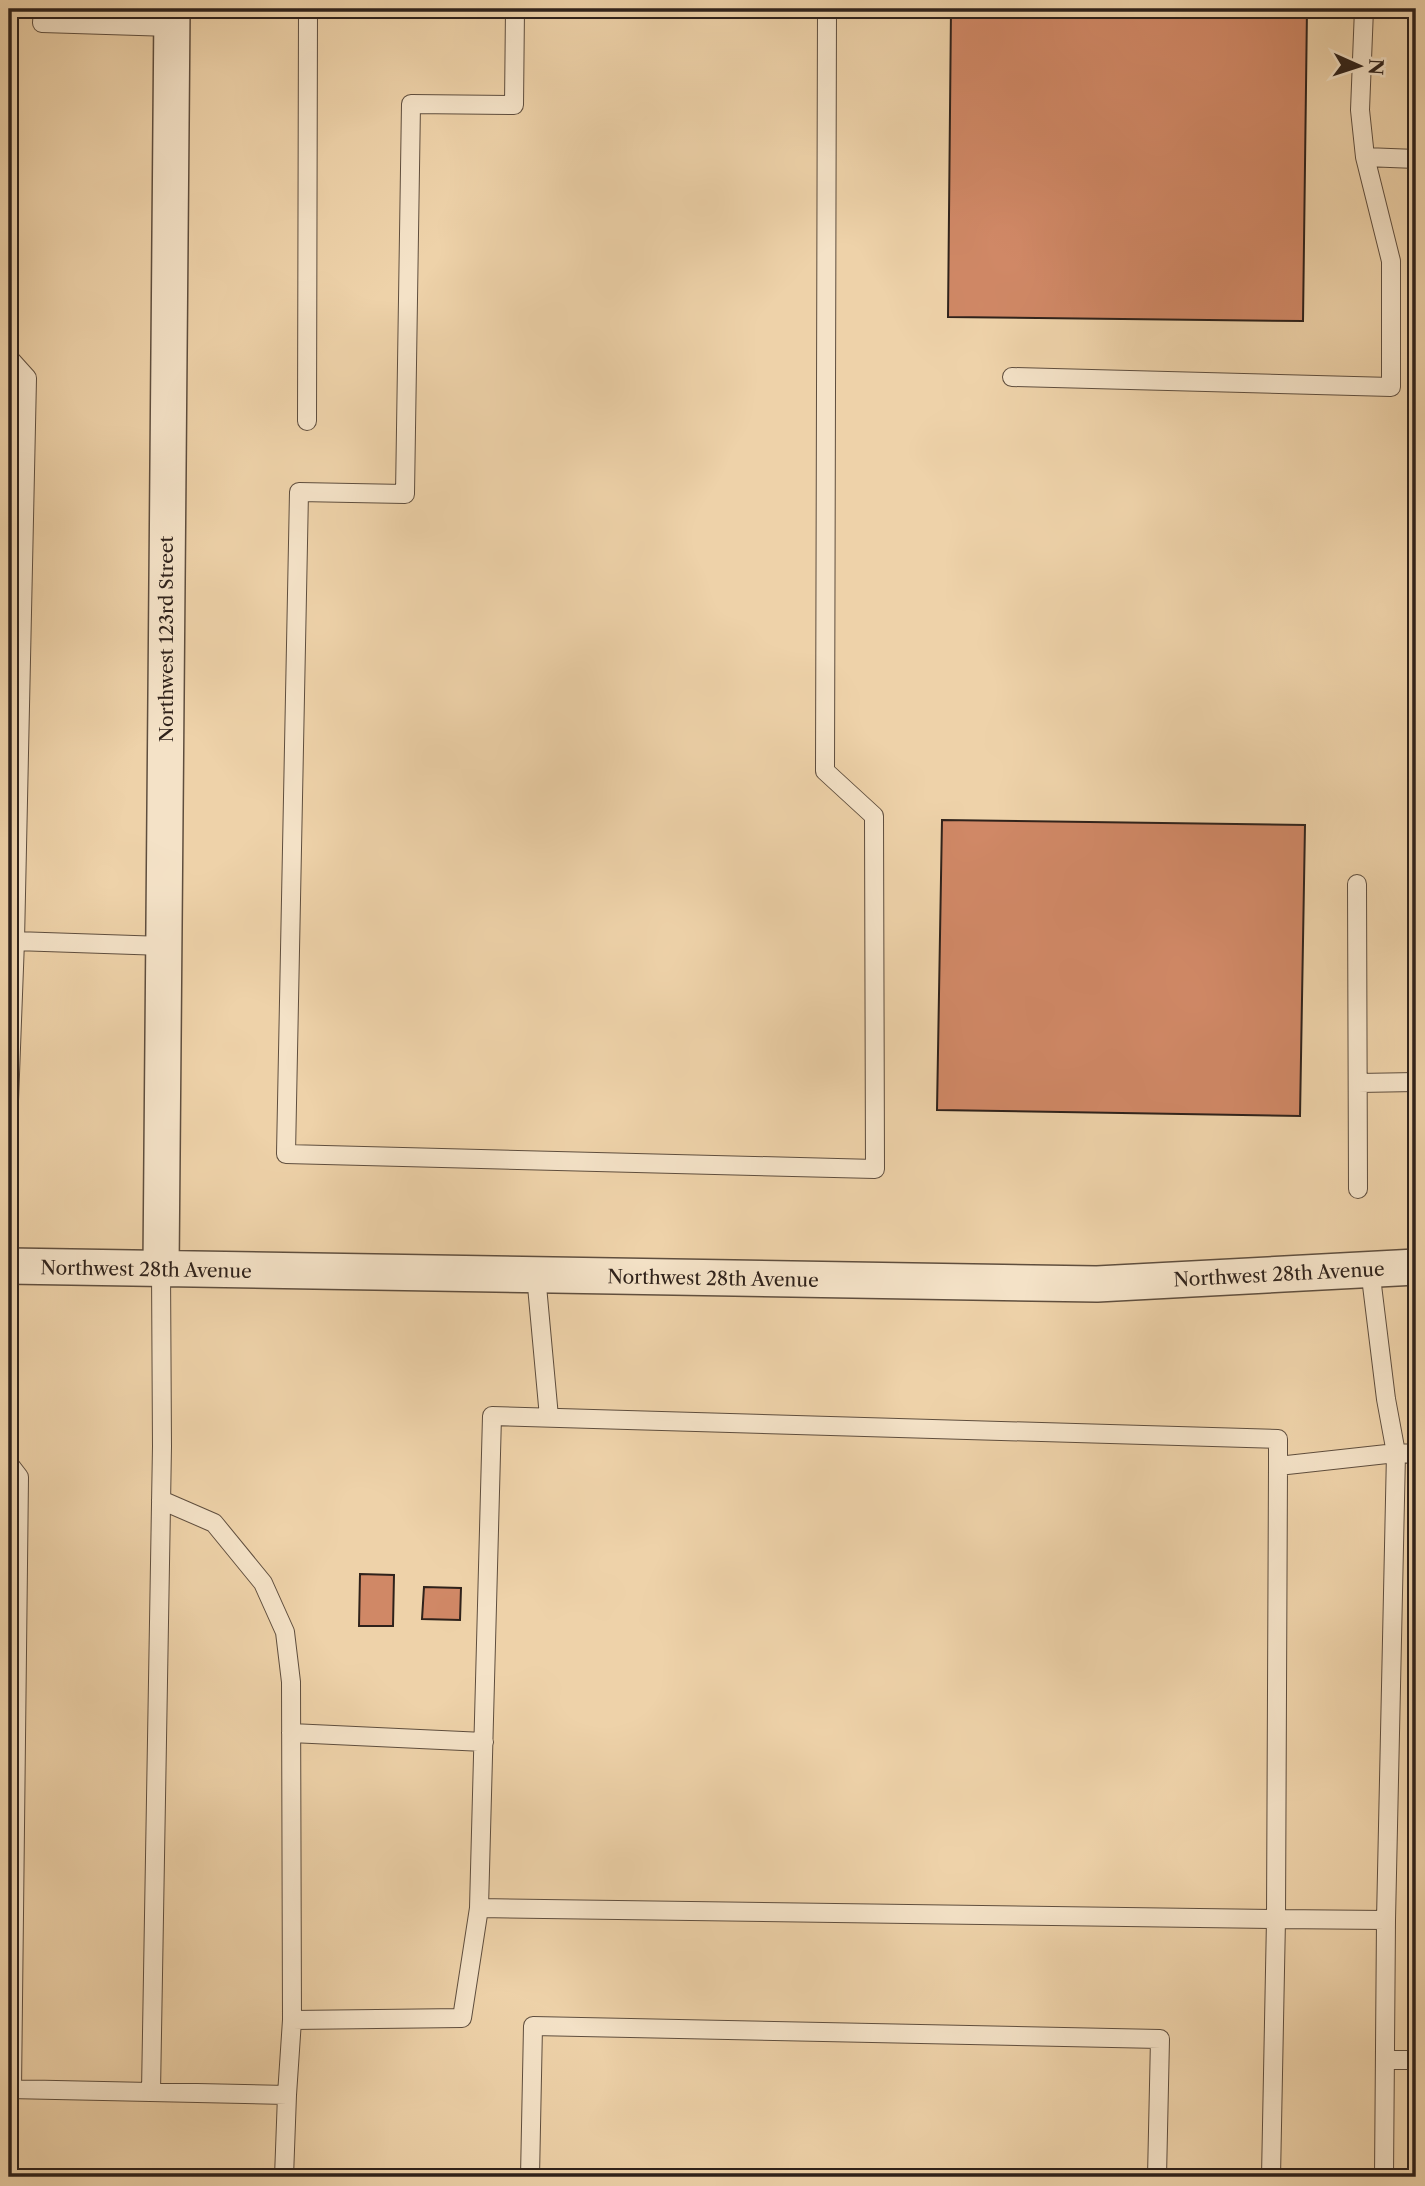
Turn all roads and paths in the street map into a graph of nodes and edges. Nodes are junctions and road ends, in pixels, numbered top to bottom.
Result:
1 (43, 9) edge
2 (308, 9) edge
3 (515, 9) edge
4 (827, 9) edge
5 (1363, 9) edge
6 (172, 18) edge
7 (1365, 157) junction
8 (1416, 159) edge
9 (9, 358) edge
10 (1012, 377) dead end
11 (307, 421) dead end
12 (1357, 884) dead end
13 (15, 941) junction
14 (163, 946) junction
15 (1416, 1082) edge
16 (1358, 1083) junction
17 (9, 1101) edge
18 (1358, 1189) dead end
19 (9, 1266) edge
20 (1416, 1267) edge
21 (161, 1269) junction
22 (1370, 1269) junction
23 (536, 1275) junction
24 (549, 1418) junction
25 (1396, 1453) junction
26 (1416, 1454) edge
27 (9, 1464) edge
28 (1278, 1466) junction
29 (161, 1500) junction
30 (291, 1733) junction
31 (484, 1742) junction
32 (479, 1908) junction
33 (1276, 1919) junction
34 (1386, 1920) junction
35 (292, 2020) junction
36 (1385, 2060) junction
37 (1416, 2060) edge
38 (10, 2089) edge
39 (151, 2092) junction
40 (287, 2095) junction
41 (284, 2177) edge
42 (530, 2177) edge
43 (1157, 2177) edge
44 (1271, 2177) edge
45 (1384, 2177) edge

1 - 6 lane
2 - 11 lane
3 - 4 lane
5 - 7 lane
6 - 14 street, Northwest 123rd Street
7 - 8 lane
7 - 10 lane
9 - 13 lane
12 - 16 lane
13 - 14 lane
13 - 17 lane
14 - 21 street, Northwest 123rd Street
15 - 16 lane
16 - 18 lane
19 - 21 street, Northwest 28th Avenue
20 - 22 street, Northwest 28th Avenue
21 - 23 street, Northwest 28th Avenue
21 - 29 lane
22 - 23 street, Northwest 28th Avenue
22 - 25 lane
23 - 24 lane
24 - 28 lane
24 - 31 lane
25 - 26 lane
25 - 28 lane
25 - 34 lane
27 - 38 lane
28 - 33 lane
29 - 30 lane
29 - 39 lane
30 - 31 lane
30 - 35 lane
31 - 32 lane
32 - 33 lane
32 - 35 lane
33 - 34 lane
33 - 44 lane
34 - 36 lane
35 - 40 lane
36 - 37 lane
36 - 45 lane
38 - 39 lane
39 - 40 lane
40 - 41 lane
42 - 43 lane

